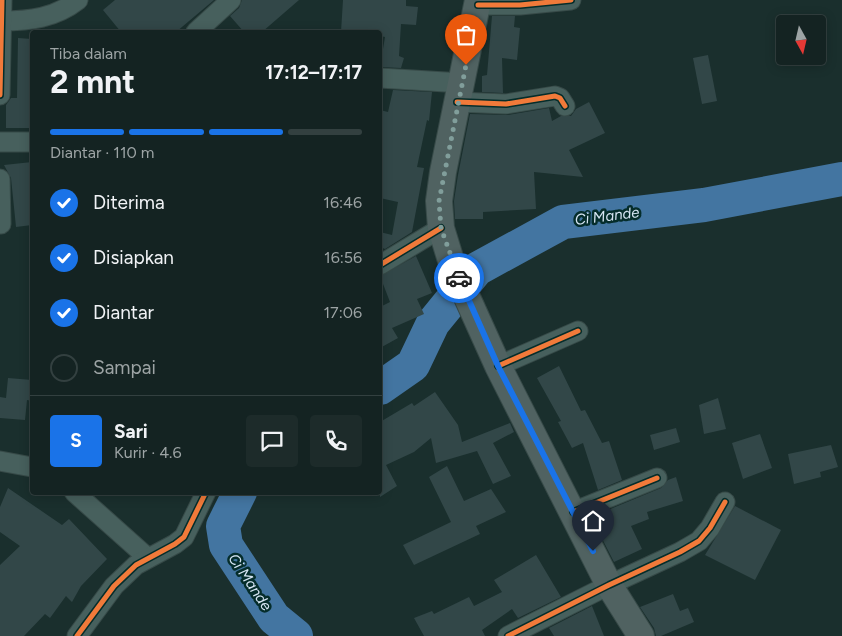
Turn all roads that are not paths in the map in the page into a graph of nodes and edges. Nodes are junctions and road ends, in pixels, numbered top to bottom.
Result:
1 (2, 0) edge
2 (78, 0) edge
3 (231, 0) edge
4 (571, 0) edge
5 (478, 2) edge
6 (546, 2) edge
7 (1, 21) junction
8 (198, 30) edge
9 (382, 78) edge
10 (460, 93) junction
11 (0, 95) edge
12 (565, 106) dead end
13 (0, 142) edge
14 (30, 142) edge
15 (0, 179) edge
16 (1, 224) edge
17 (441, 228) junction
18 (382, 264) edge
19 (578, 331) dead end
20 (498, 366) junction
21 (0, 460) edge
22 (30, 468) edge
23 (657, 478) dead end
24 (77, 495) edge
25 (205, 495) edge
26 (725, 502) dead end
27 (573, 512) junction
28 (148, 558) junction
29 (609, 584) junction
30 (77, 636) edge
31 (508, 636) edge
32 (641, 636) edge

1 - 7 street
2 - 7 street
3 - 8 street
4 - 6 street
5 - 6 street
5 - 10 main road
7 - 11 street
9 - 10 street
10 - 12 street
10 - 17 main road
13 - 14 street
15 - 16 street
17 - 18 street
17 - 20 main road
19 - 20 street
20 - 27 main road
21 - 22 street
23 - 27 street
24 - 28 street
25 - 28 street
26 - 29 street
27 - 29 main road
28 - 30 street
29 - 31 street
29 - 32 main road

